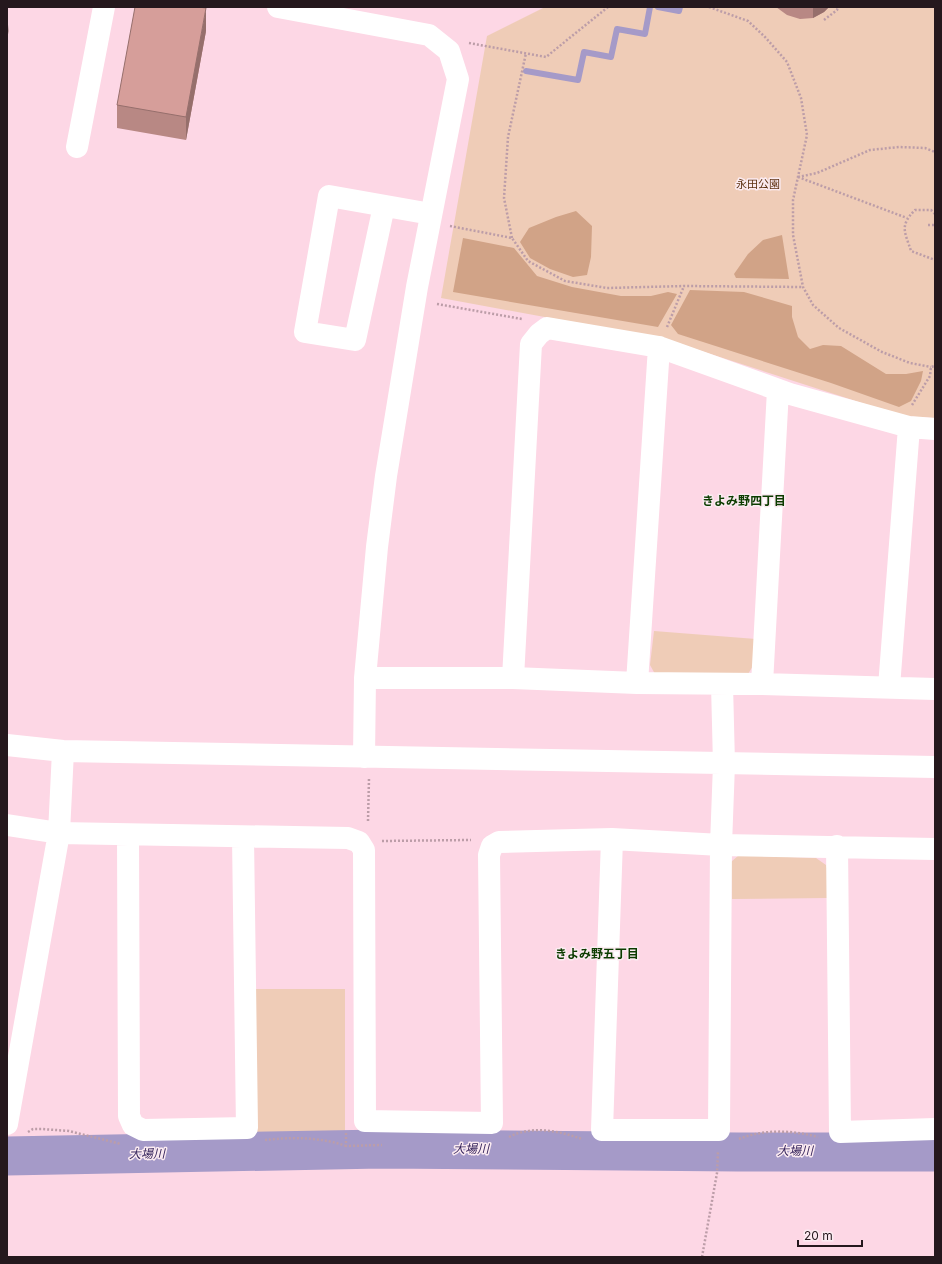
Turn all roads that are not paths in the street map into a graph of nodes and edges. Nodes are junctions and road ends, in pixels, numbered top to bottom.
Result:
1 (104, 7) edge
2 (278, 7) edge
3 (77, 147) dead end
4 (384, 206) junction
5 (430, 218) junction
6 (659, 346) junction
7 (778, 390) junction
8 (909, 427) junction
9 (935, 429) edge
10 (365, 678) junction
11 (513, 678) junction
12 (637, 683) junction
13 (722, 684) junction
14 (762, 684) junction
15 (889, 687) junction
16 (935, 688) edge
17 (7, 745) edge
18 (64, 751) junction
19 (724, 764) junction
20 (366, 766) junction
21 (935, 767) edge
22 (7, 825) edge
23 (59, 833) junction
24 (128, 836) junction
25 (243, 837) junction
26 (612, 839) junction
27 (721, 845) junction
28 (837, 846) junction
29 (935, 849) edge
30 (7, 1124) edge
31 (935, 1129) edge

1 - 3 street
2 - 5 street
4 - 4 street
4 - 5 street
5 - 10 street
6 - 7 street
6 - 11 street
6 - 12 street
7 - 8 street
7 - 14 street
8 - 9 street
8 - 15 street
10 - 11 street
10 - 20 street
11 - 12 street
12 - 13 street
13 - 14 street
13 - 19 street
14 - 15 street
15 - 16 street
17 - 18 street
18 - 20 street
18 - 23 street
19 - 20 street
19 - 21 street
19 - 27 street
22 - 23 street
23 - 24 street
23 - 30 street
24 - 25 street
24 - 25 street
25 - 26 street
26 - 27 street
26 - 27 street
27 - 28 street
28 - 29 street
28 - 31 street

